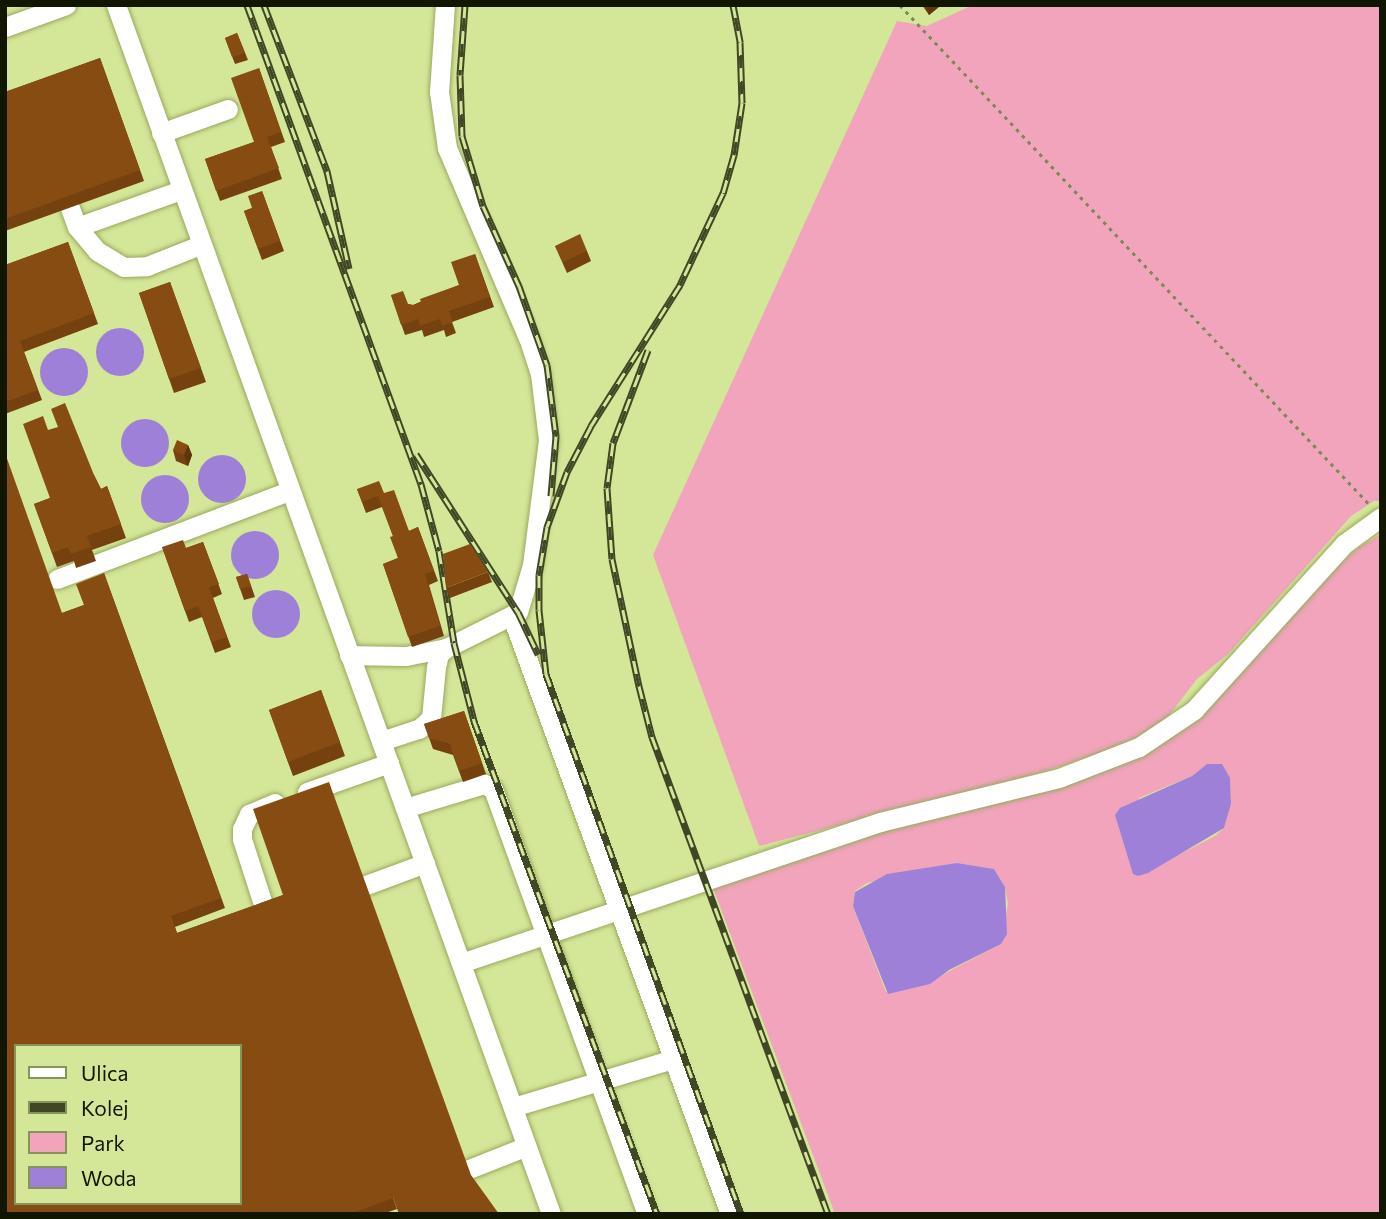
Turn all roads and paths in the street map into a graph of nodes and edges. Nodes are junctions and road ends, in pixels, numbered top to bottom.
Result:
1 (66, 5) edge
2 (116, 5) edge
3 (445, 5) edge
4 (900, 5) edge
5 (5, 27) edge
6 (228, 109) dead end
7 (161, 133) junction
8 (181, 190) junction
9 (70, 208) edge
10 (77, 227) junction
11 (200, 246) junction
12 (289, 491) junction
13 (1376, 512) edge
14 (57, 579) dead end
15 (512, 617) junction
16 (446, 648) junction
17 (349, 655) junction
18 (381, 741) junction
19 (389, 763) junction
20 (405, 808) junction
21 (425, 863) junction
22 (366, 885) edge
23 (262, 901) edge
24 (618, 910) junction
25 (545, 934) junction
26 (461, 963) junction
27 (673, 1059) junction
28 (599, 1081) junction
29 (513, 1107) junction
30 (527, 1146) junction
31 (469, 1169) edge
32 (551, 1214) edge
33 (647, 1214) edge
34 (730, 1214) edge

1 - 5 lane
2 - 7 lane
3 - 15 lane
4 - 13 path
6 - 7 lane
7 - 8 lane
8 - 10 lane
8 - 11 lane
9 - 10 lane
10 - 11 lane
11 - 12 lane
12 - 14 lane
12 - 17 lane
13 - 24 lane
15 - 16 lane
15 - 24 lane
16 - 17 lane
16 - 18 lane
17 - 18 lane
18 - 19 lane
19 - 20 lane
19 - 23 lane
20 - 21 lane
20 - 25 lane
21 - 22 lane
21 - 26 lane
24 - 25 lane
24 - 27 lane
25 - 26 lane
25 - 28 lane
26 - 29 lane
27 - 28 lane
27 - 34 lane
28 - 29 lane
28 - 33 lane
29 - 30 lane
30 - 31 lane
30 - 32 lane

